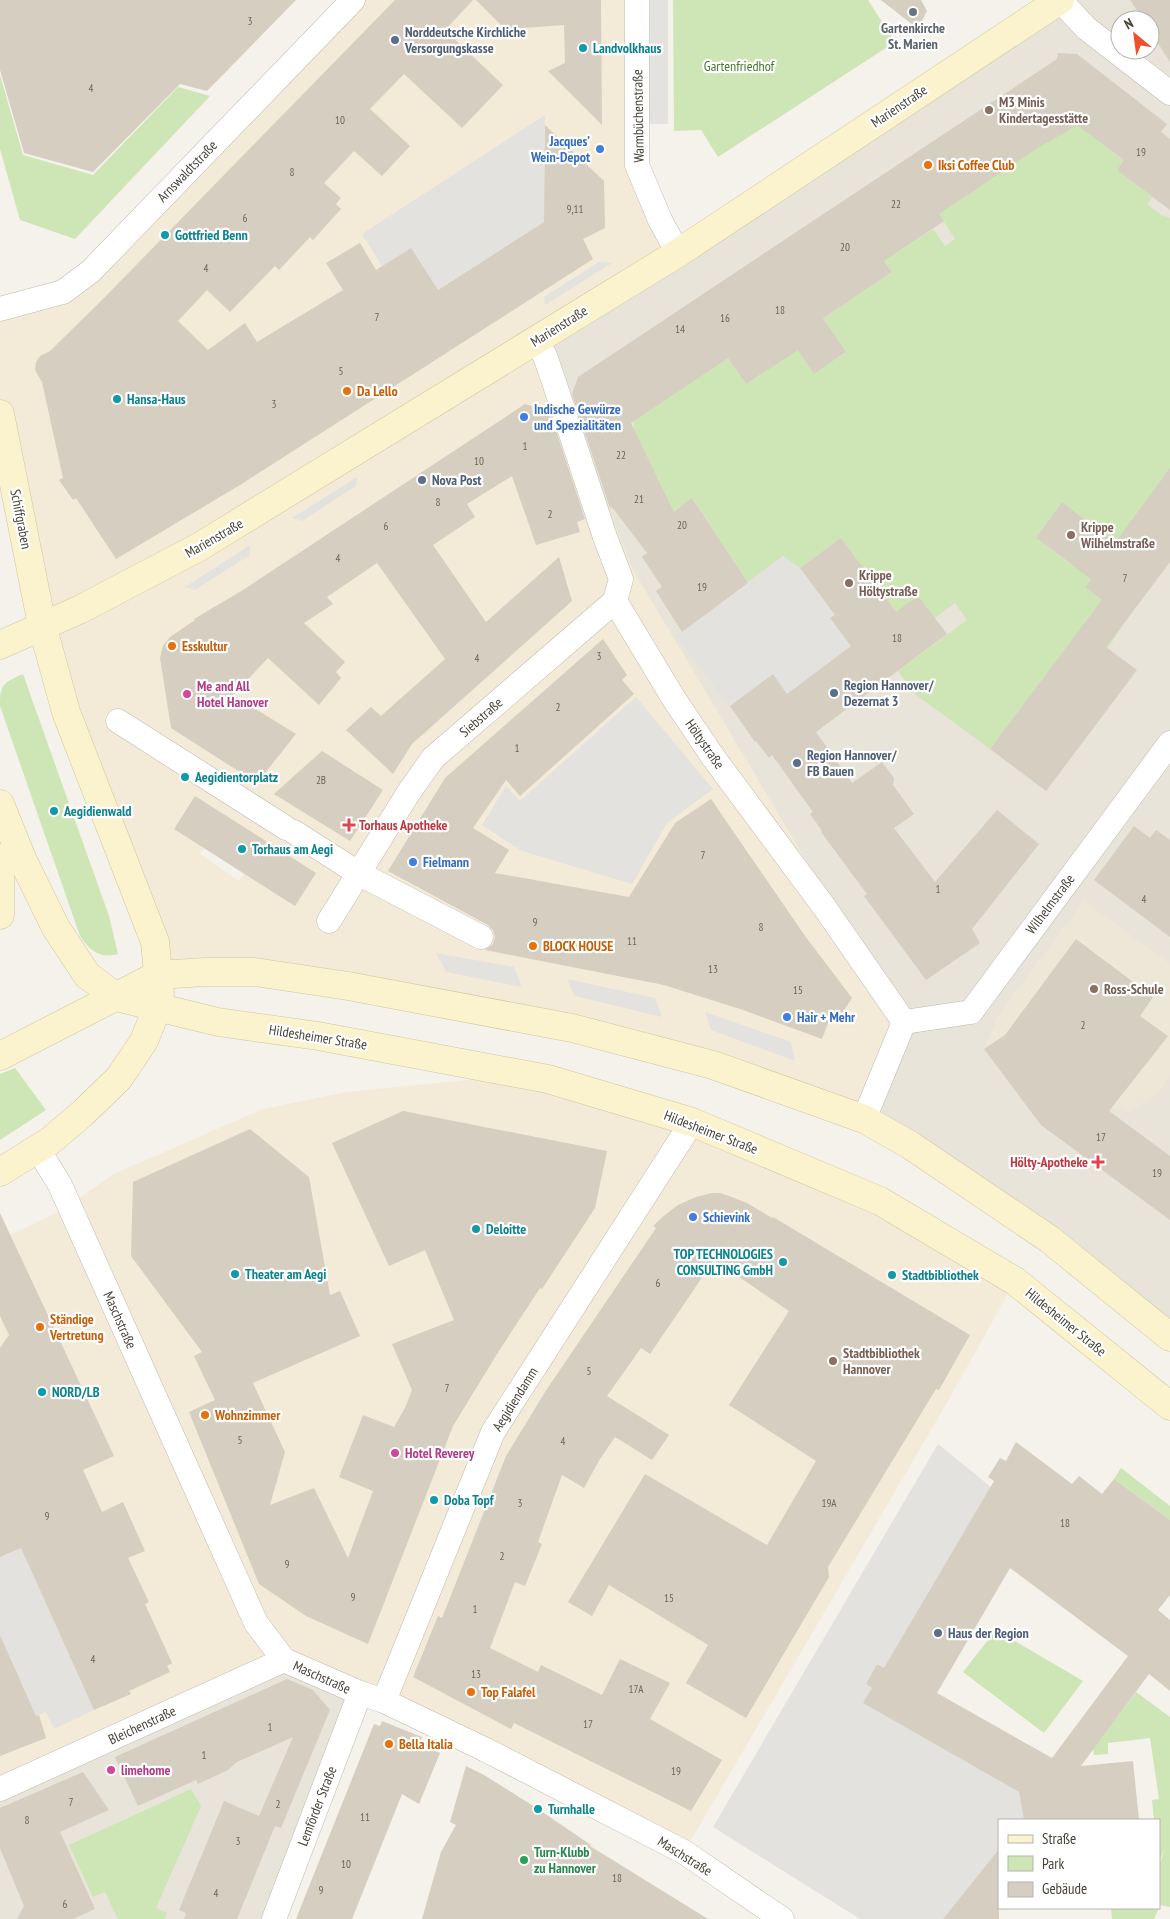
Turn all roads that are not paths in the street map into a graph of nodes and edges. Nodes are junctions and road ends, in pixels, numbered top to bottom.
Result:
1 (353, 0) edge
2 (637, 0) edge
3 (1060, 0) edge
4 (1170, 93) edge
5 (678, 253) junction
6 (0, 309) edge
7 (536, 340) junction
8 (0, 414) edge
9 (615, 601) junction
10 (42, 625) junction
11 (0, 645) edge
12 (118, 721) dead end
13 (1170, 743) edge
14 (0, 804) edge
15 (0, 858) edge
16 (358, 874) junction
17 (0, 914) edge
18 (329, 921) dead end
19 (481, 937) dead end
20 (158, 975) junction
21 (116, 997) junction
22 (157, 1008) junction
23 (904, 1022) junction
24 (0, 1056) edge
25 (864, 1119) junction
26 (692, 1122) junction
27 (38, 1149) junction
28 (0, 1172) edge
29 (1170, 1337) edge
30 (1170, 1406) edge
31 (284, 1660) junction
32 (360, 1693) junction
33 (384, 1701) junction
34 (0, 1789) edge
35 (274, 1919) edge
36 (782, 1919) edge

1 - 6 street, Arnswaldtstraße
2 - 5 street, Warmbüchenstraße
3 - 4 street
3 - 5 main road, Marienstraße
5 - 7 main road, Marienstraße
7 - 9 street
7 - 10 main road, Marienstraße
8 - 10 main road, Schiffgraben
9 - 16 street, Siebstraße
9 - 23 street, Höltystraße
10 - 11 main road
10 - 20 main road
12 - 16 street
13 - 23 street, Wilhelmstraße
14 - 21 main road
15 - 17 main road
16 - 18 street, Siebstraße
16 - 19 street
20 - 21 main road
20 - 22 main road
20 - 25 main road
21 - 22 main road
21 - 24 main road
22 - 26 main road, Hildesheimer Straße
22 - 27 main road
23 - 25 street
25 - 29 main road
26 - 30 main road, Hildesheimer Straße
26 - 33 street, Aegidiendamm
27 - 28 main road
27 - 31 street, Maschstraße
31 - 32 street, Maschstraße
31 - 34 street, Bleichenstraße
32 - 33 street, Maschstraße
32 - 35 street, Lemförder Straße
33 - 36 street, Maschstraße

